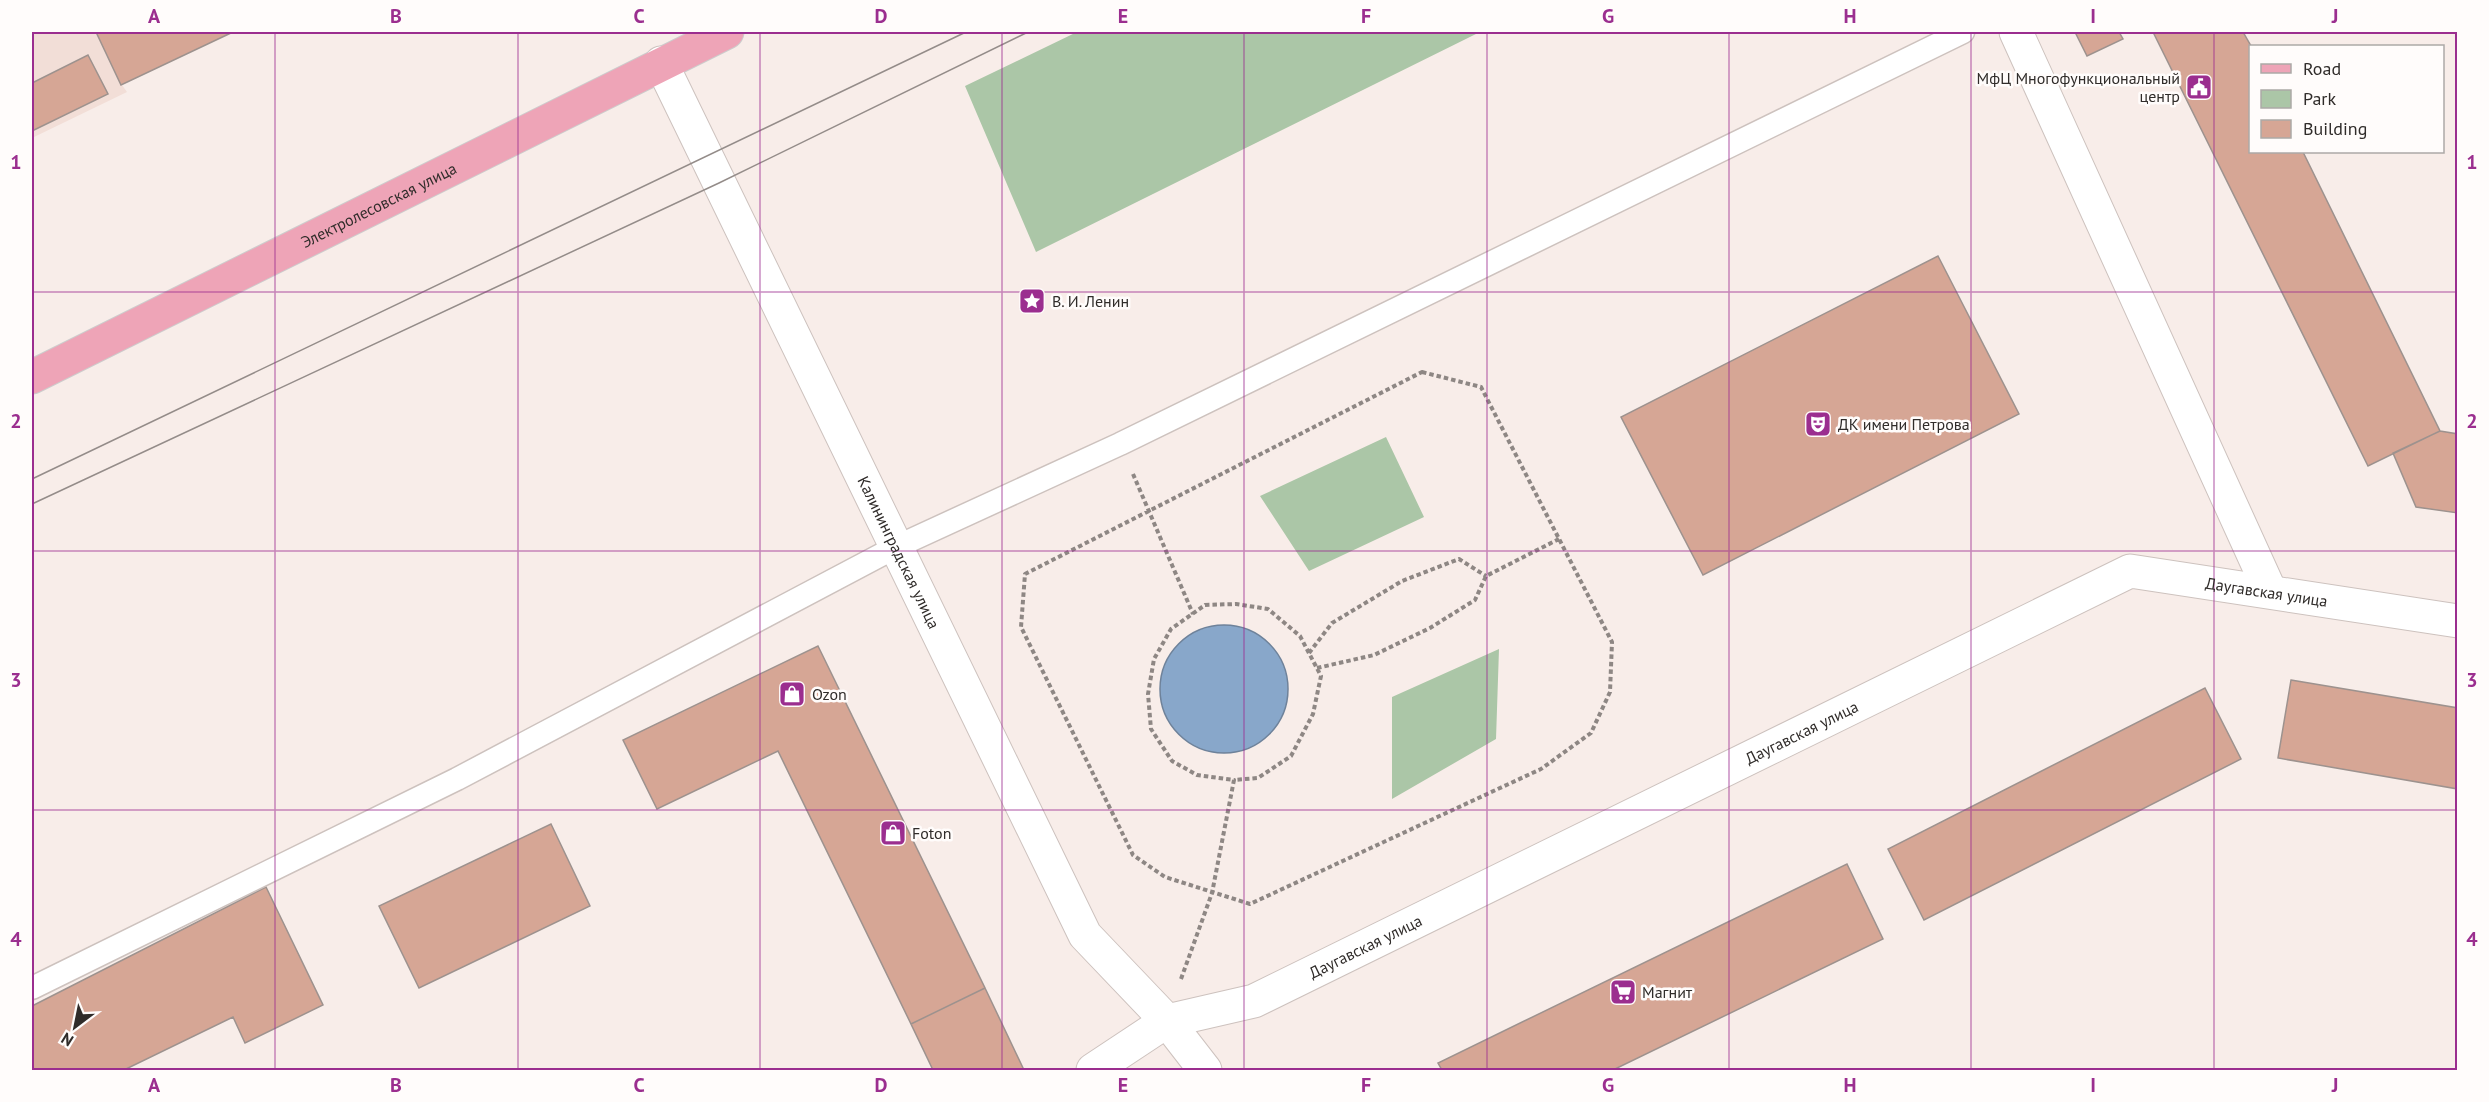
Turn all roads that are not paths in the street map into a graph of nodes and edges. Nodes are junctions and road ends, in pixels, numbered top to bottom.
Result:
1 (726, 32) edge
2 (1964, 32) edge
3 (2016, 32) edge
4 (662, 63) junction
5 (32, 377) edge
6 (896, 547) junction
7 (2271, 591) junction
8 (2457, 621) edge
9 (32, 988) edge
10 (1167, 1021) junction
11 (1093, 1071) edge
12 (1205, 1071) edge

1 - 4 main road, Электролесовская улица
2 - 6 lane
3 - 7 street
4 - 5 main road, Электролесовская улица
4 - 6 street, Калининградская улица
6 - 9 lane
6 - 10 street, Калининградская улица
7 - 8 street, Даугавская улица
7 - 10 street, Даугавская улица
10 - 11 street
10 - 12 street, Калининградская улица

